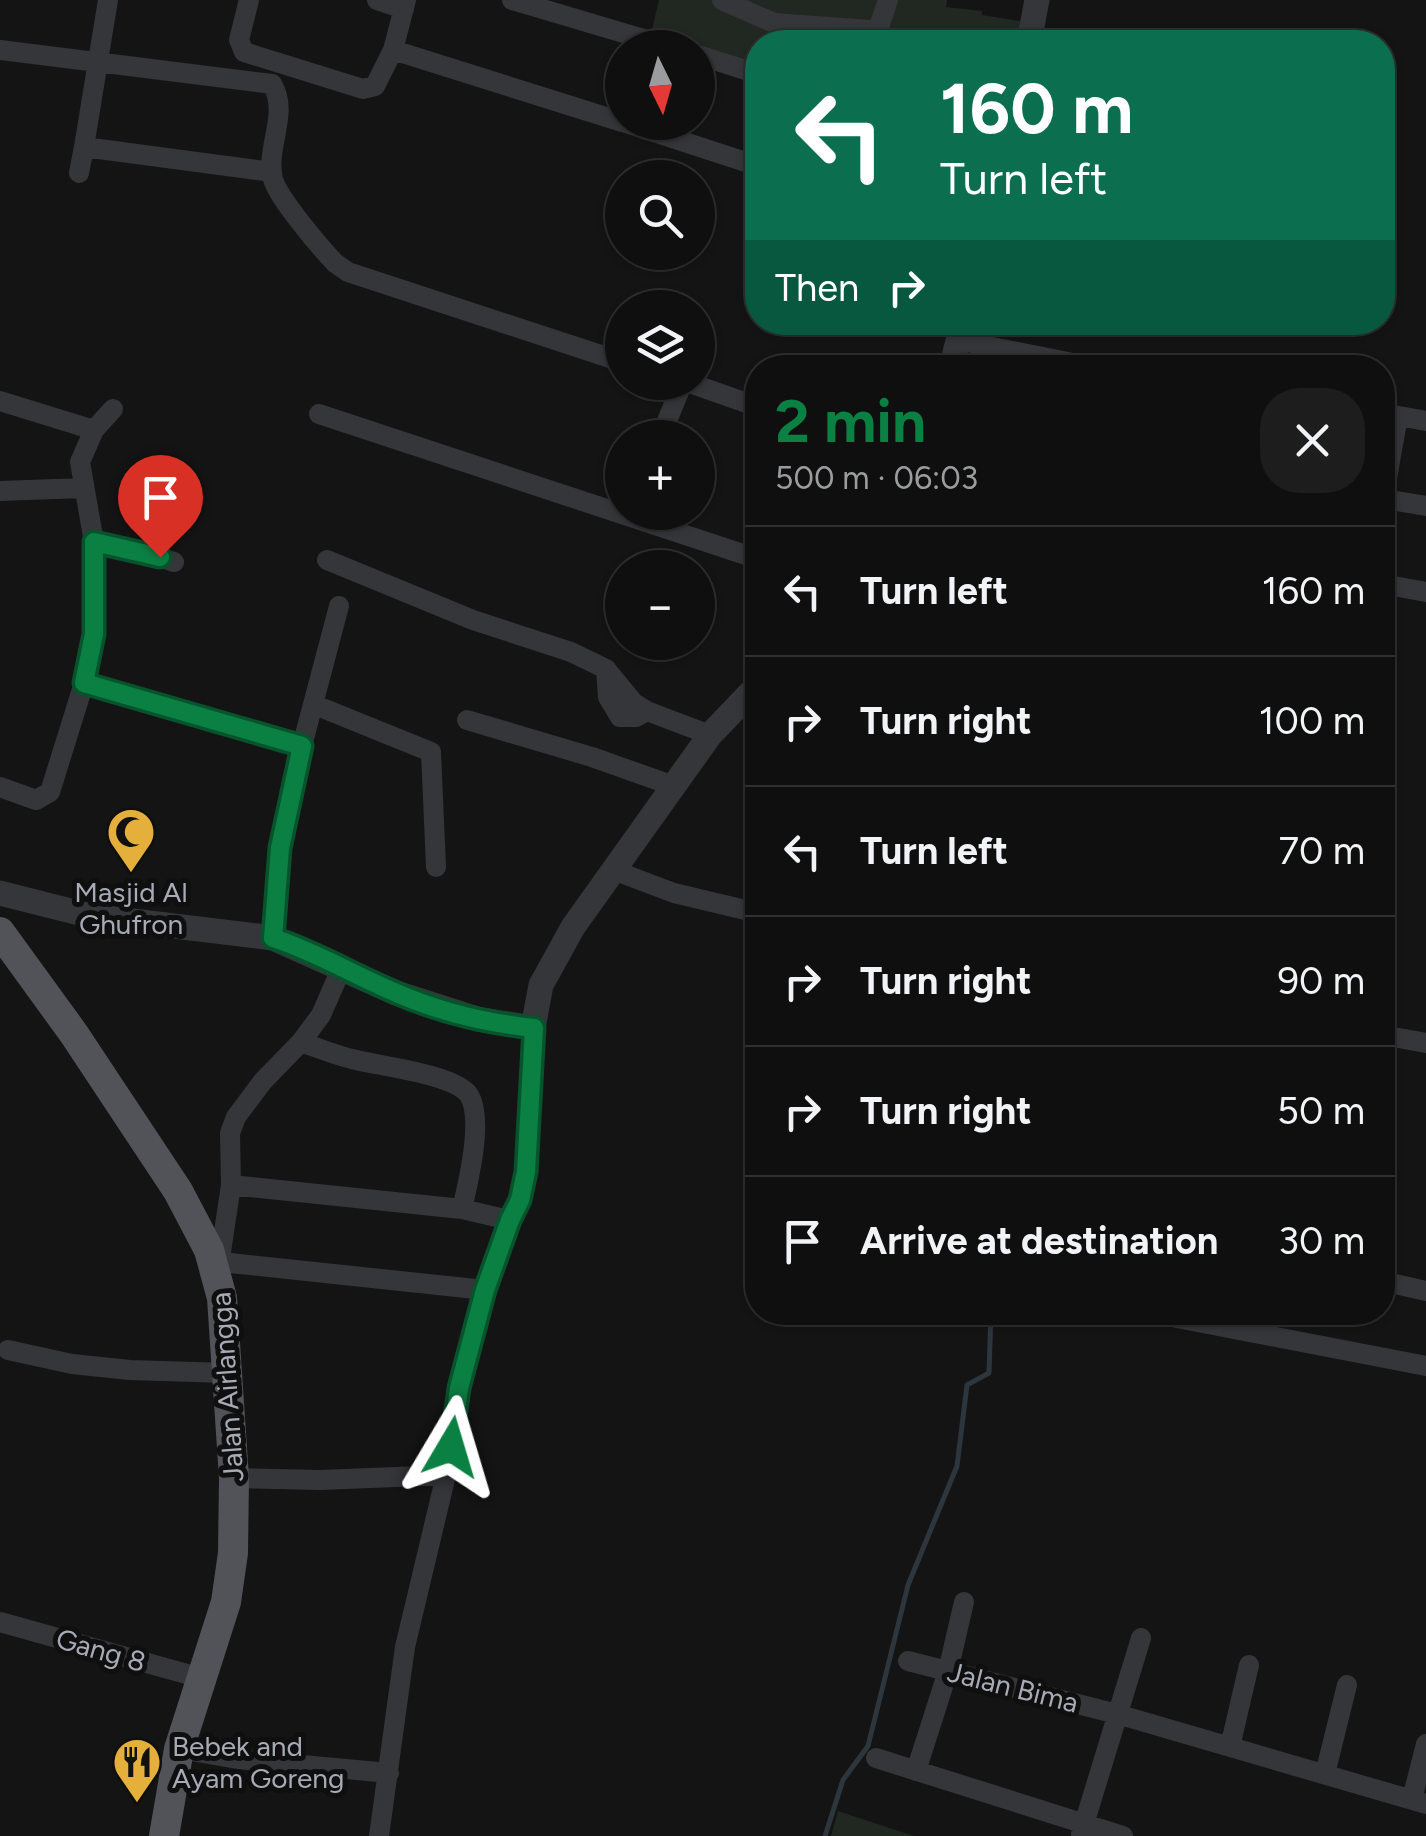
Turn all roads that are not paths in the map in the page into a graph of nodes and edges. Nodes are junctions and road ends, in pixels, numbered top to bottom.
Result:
1 (108, 0) edge
2 (249, 0) edge
3 (377, 0) edge
4 (512, 0) edge
5 (722, 0) edge
6 (888, 0) edge
7 (1036, 0) edge
8 (405, 4) edge
9 (613, 30) edge
10 (1031, 30) edge
11 (0, 50) edge
12 (393, 50) junction
13 (715, 60) edge
14 (100, 62) junction
15 (745, 70) edge
16 (605, 116) edge
17 (678, 140) edge
18 (84, 147) junction
19 (745, 162) edge
20 (272, 172) junction
21 (78, 174) dead end
22 (975, 335) edge
23 (1050, 355) edge
24 (605, 356) edge
25 (715, 392) edge
26 (0, 401) edge
27 (745, 403) edge
28 (113, 408) dead end
29 (319, 414) dead end
30 (1395, 415) edge
31 (1426, 421) edge
32 (94, 430) junction
33 (83, 488) junction
34 (0, 491) edge
35 (1395, 503) edge
36 (1426, 506) edge
37 (94, 542) junction
38 (745, 555) edge
39 (327, 560) dead end
40 (174, 562) dead end
41 (1395, 586) edge
42 (1426, 592) edge
43 (339, 606) dead end
44 (84, 683) junction
45 (745, 699) edge
46 (314, 704) junction
47 (467, 720) dead end
48 (710, 735) junction
49 (302, 746) junction
50 (672, 785) junction
51 (0, 787) edge
52 (436, 867) dead end
53 (612, 870) junction
54 (0, 893) edge
55 (745, 910) edge
56 (0, 932) edge
57 (273, 938) junction
58 (342, 967) junction
59 (534, 1028) junction
60 (1395, 1037) edge
61 (301, 1042) junction
62 (1426, 1042) edge
63 (231, 1185) junction
64 (462, 1209) junction
65 (510, 1220) junction
66 (219, 1268) junction
67 (1395, 1284) edge
68 (485, 1290) junction
69 (1426, 1291) edge
70 (1254, 1325) edge
71 (8, 1350) dead end
72 (1426, 1366) edge
73 (227, 1373) junction
74 (446, 1475) junction
75 (234, 1478) junction
76 (964, 1602) dead end
77 (0, 1622) edge
78 (1140, 1638) dead end
79 (908, 1661) dead end
80 (1249, 1665) dead end
81 (948, 1671) junction
82 (202, 1678) junction
83 (1347, 1685) dead end
84 (1117, 1714) junction
85 (1426, 1744) edge
86 (1230, 1747) junction
87 (179, 1749) junction
88 (876, 1758) dead end
89 (916, 1771) junction
90 (389, 1773) junction
91 (1324, 1774) junction
92 (1419, 1801) edge
93 (1082, 1830) edge
94 (164, 1836) edge
95 (378, 1836) edge
96 (1123, 1836) edge

1 - 14 street
2 - 12 street
3 - 8 street
4 - 9 street
5 - 6 street
7 - 10 street
8 - 12 street
11 - 14 street
12 - 16 street
13 - 15 street
14 - 18 street
14 - 20 street
17 - 19 street
18 - 20 street
18 - 21 street
20 - 24 street
22 - 23 street
25 - 27 street
26 - 32 street
28 - 32 street
29 - 38 street
30 - 31 street
32 - 33 street
33 - 34 street
33 - 37 street
35 - 36 street
37 - 40 street
37 - 44 street
39 - 48 street
41 - 42 street
43 - 46 street
44 - 49 street
44 - 51 street
45 - 48 street
46 - 49 street
46 - 52 street
47 - 50 street
48 - 50 street
49 - 57 street
50 - 53 street
53 - 55 street
53 - 59 street
54 - 57 street
56 - 66 main road, Jalan Airlangga
57 - 58 street
58 - 59 street
58 - 61 street
59 - 65 street
60 - 62 street
61 - 63 street
61 - 64 street
63 - 64 street
63 - 66 street
64 - 65 street
65 - 68 street
66 - 68 street
66 - 73 main road, Jalan Airlangga
67 - 69 street
68 - 74 street
70 - 72 street
71 - 73 street
73 - 75 main road, Jalan Airlangga
74 - 75 street
74 - 90 street
75 - 82 main road, Jalan Airlangga
76 - 81 street
77 - 82 street, Gang 8
78 - 84 street
79 - 81 street, Jalan Bima
80 - 86 street
81 - 84 street, Jalan Bima
81 - 89 street
82 - 87 main road, Jalan Airlangga
83 - 91 street
84 - 86 street, Jalan Bima
84 - 93 street
85 - 92 street
86 - 91 street, Jalan Bima
87 - 90 street
87 - 94 main road, Jalan Airlangga
88 - 89 street
89 - 93 street
90 - 95 street
91 - 92 street, Jalan Bima
93 - 96 street

